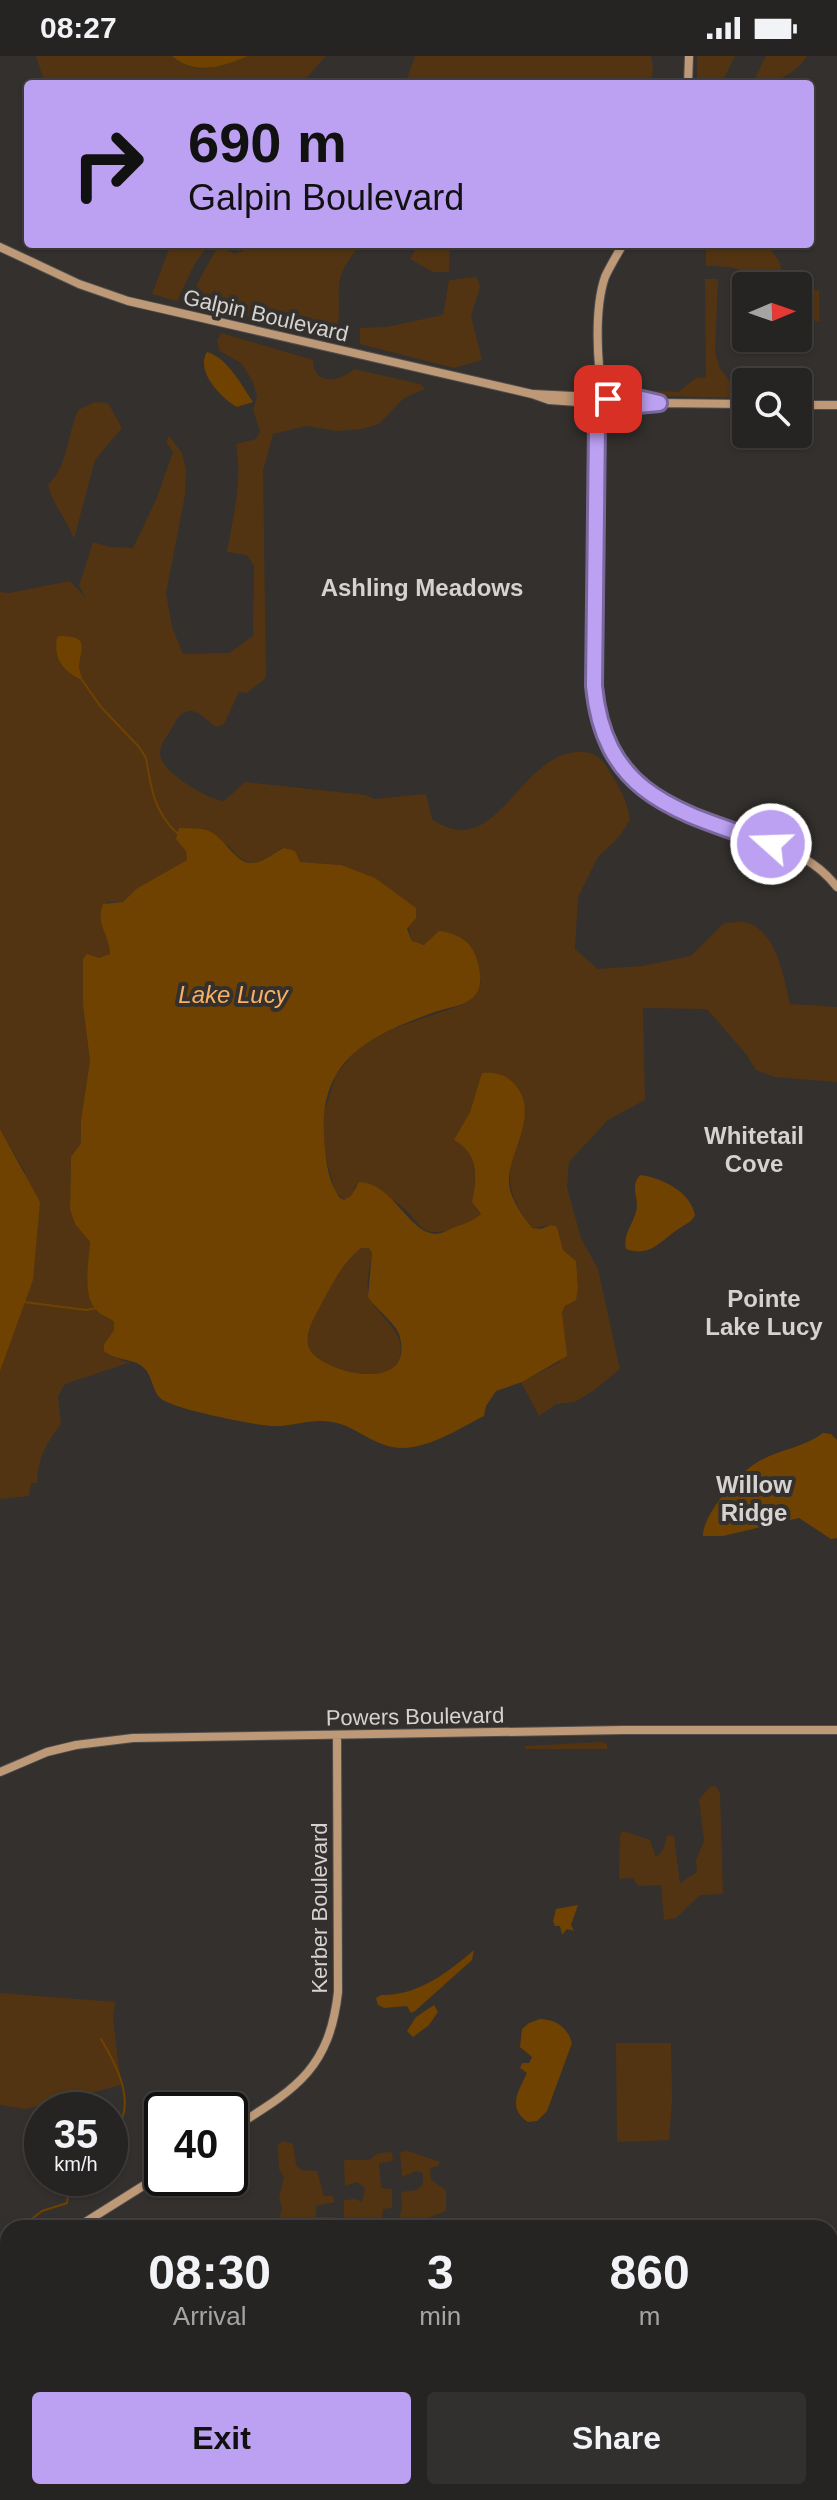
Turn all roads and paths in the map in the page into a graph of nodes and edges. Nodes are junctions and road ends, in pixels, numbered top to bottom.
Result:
1 (689, 56) edge
2 (688, 80) edge
3 (0, 247) edge
4 (621, 248) edge
5 (598, 403) junction
6 (732, 404) edge
7 (812, 405) edge
8 (837, 405) edge
9 (837, 887) edge
10 (837, 1730) edge
11 (337, 1735) junction
12 (0, 1772) edge
13 (248, 2118) edge
14 (144, 2185) edge
15 (89, 2220) edge

1 - 2 street
3 - 5 street, Galpin Boulevard
4 - 5 street
5 - 6 street, Galpin Boulevard
5 - 9 street
7 - 8 street
10 - 11 street, Powers Boulevard
11 - 12 street, Powers Boulevard
11 - 13 street, Kerber Boulevard
14 - 15 street

